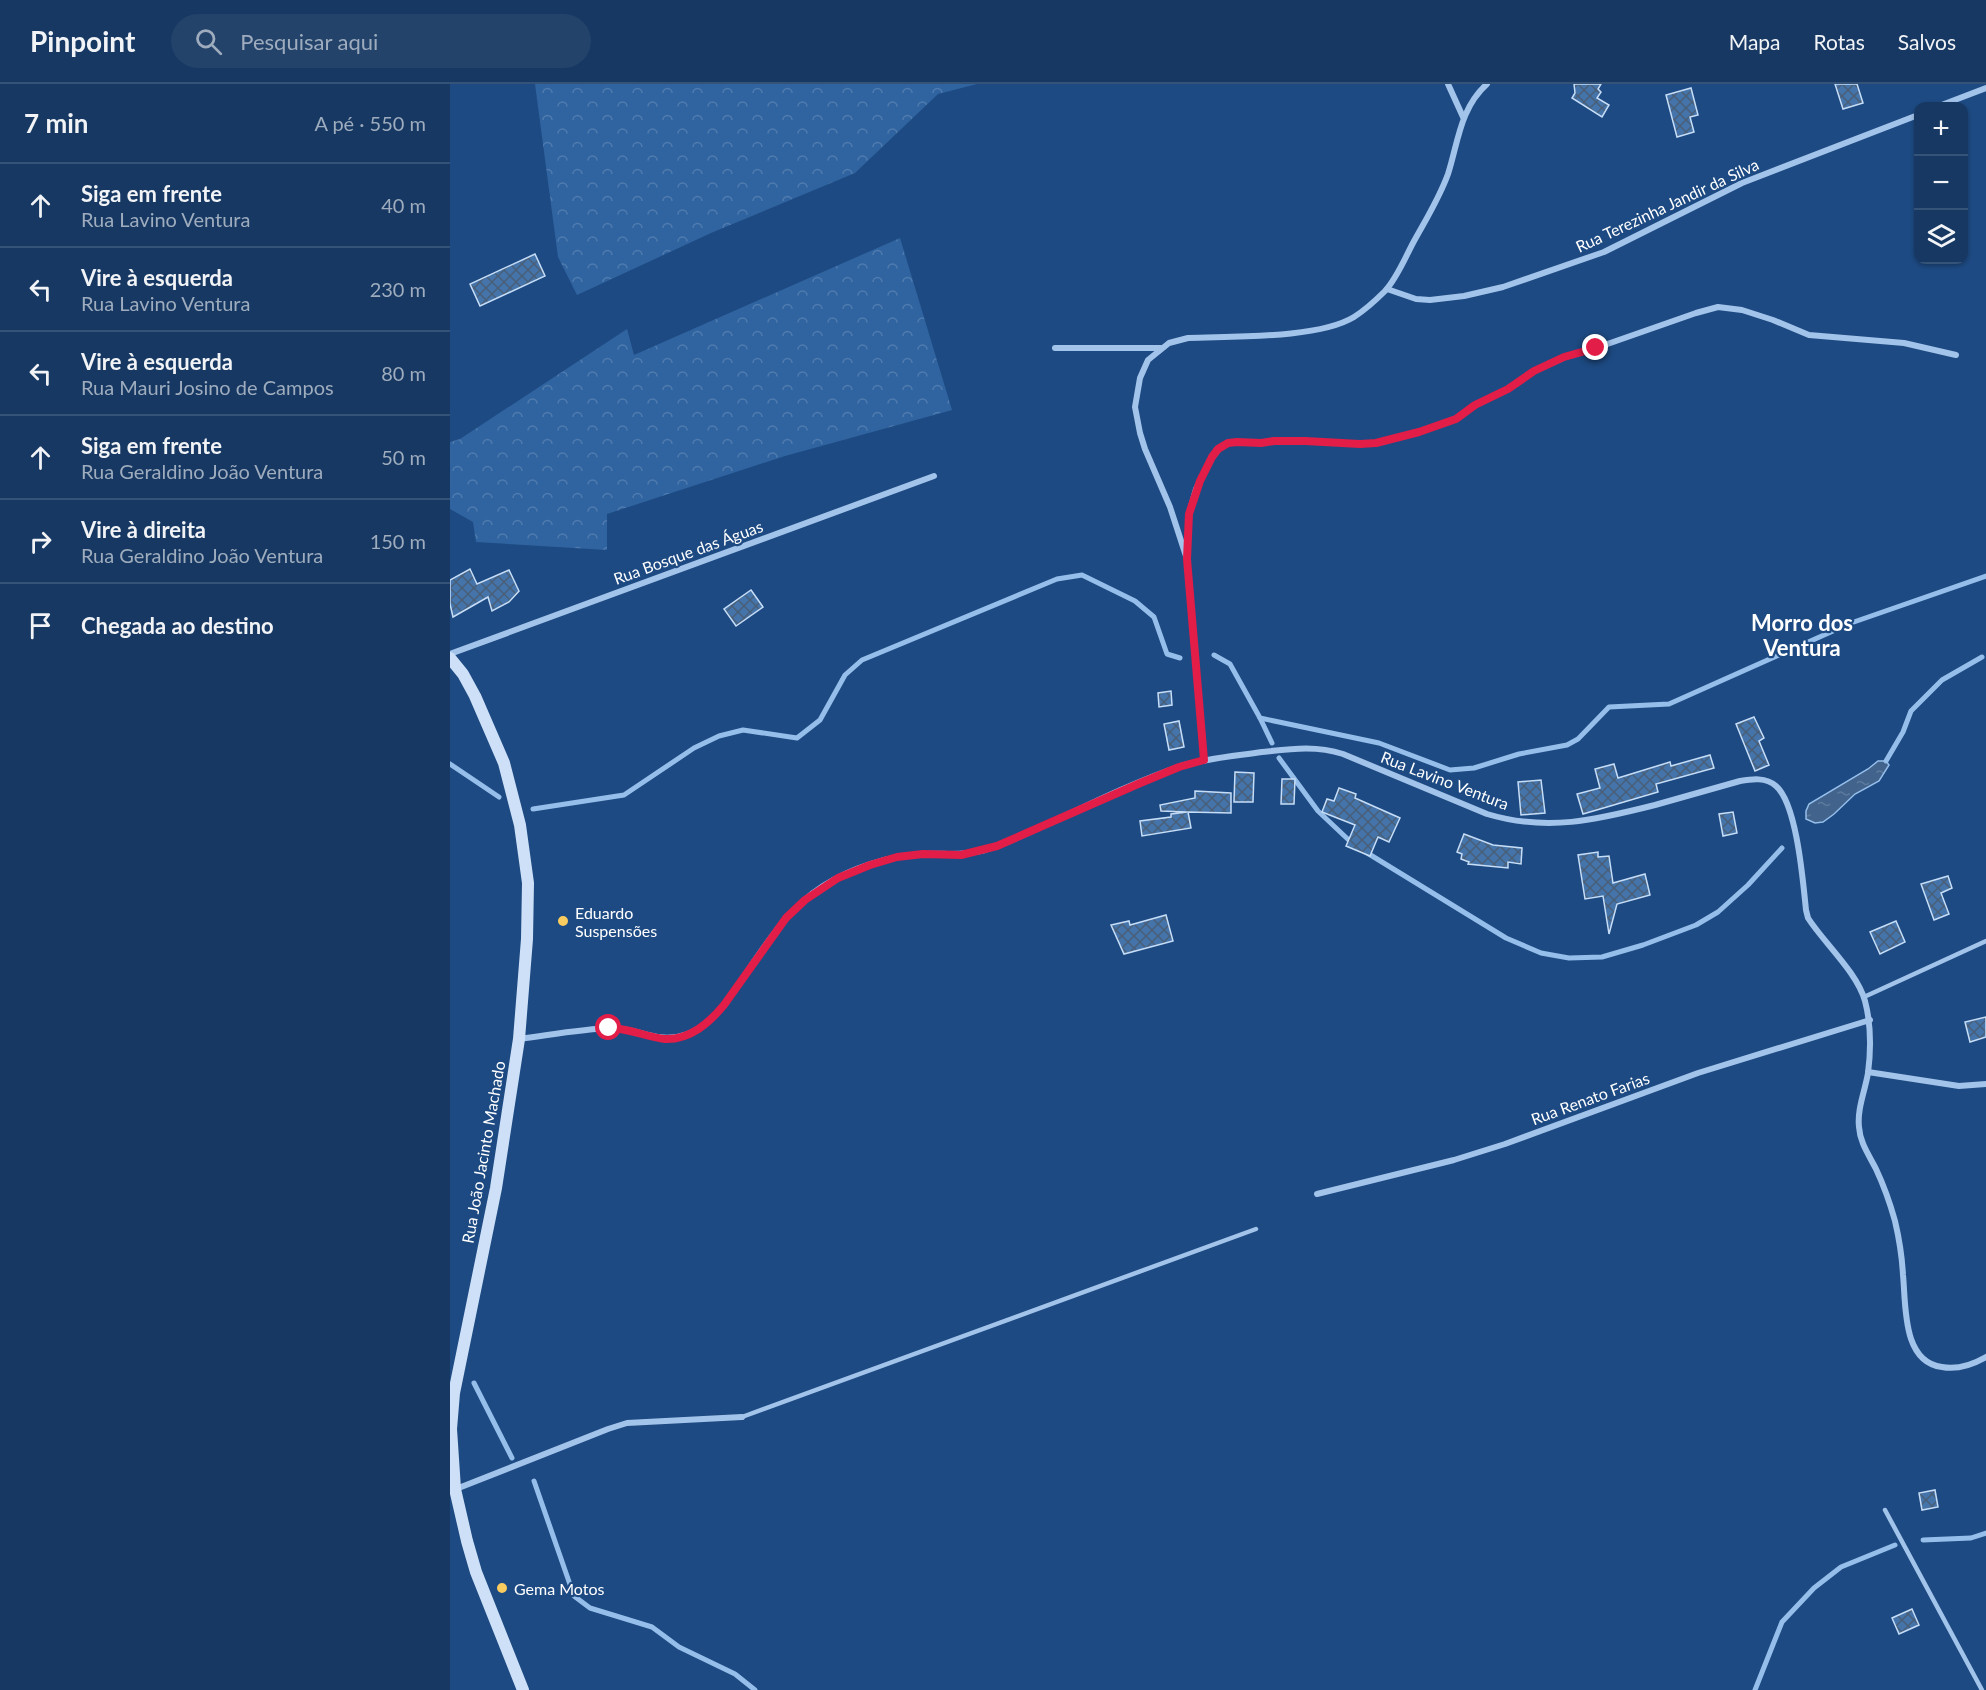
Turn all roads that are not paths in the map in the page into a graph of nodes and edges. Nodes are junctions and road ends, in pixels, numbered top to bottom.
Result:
1 (1448, 84) edge
2 (1487, 84) edge
3 (1986, 88) edge
4 (1949, 102) edge
5 (1463, 117) junction
6 (1914, 117) edge
7 (1387, 289) junction
8 (1055, 348) dead end
9 (1161, 348) junction
10 (1956, 355) dead end
11 (934, 476) dead end
12 (1187, 559) junction
13 (450, 656) edge
14 (1204, 760) junction
15 (1986, 941) edge
16 (1864, 997) junction
17 (1870, 1020) junction
18 (519, 1039) junction
19 (1868, 1072) junction
20 (1986, 1084) edge
21 (1317, 1194) dead end
22 (1256, 1229) dead end
23 (1986, 1357) edge
24 (742, 1417) joint
25 (455, 1489) junction
26 (1885, 1510) dead end
27 (523, 1690) edge
28 (1982, 1690) edge

1 - 5 street
2 - 5 street
3 - 4 street
5 - 7 street
6 - 7 street, Rua Terezinha Jandir da Silva
7 - 9 street
8 - 9 street
9 - 12 street
10 - 12 street
11 - 13 street, Rua Bosque das Águas
12 - 14 street
13 - 18 main road, Rua João Jacinto Machado
14 - 16 street, Rua Lavino Ventura
14 - 18 street, Rua Lavino Ventura
15 - 16 lane
16 - 17 street, Rua Lavino Ventura
17 - 19 street, Rua Lavino Ventura
17 - 21 street, Rua Renato Farias
18 - 25 main road, Rua João Jacinto Machado
19 - 20 street
19 - 23 street, Rua Lavino Ventura
22 - 24 lane
24 - 25 street
25 - 27 main road, Rua João Jacinto Machado
26 - 28 lane

